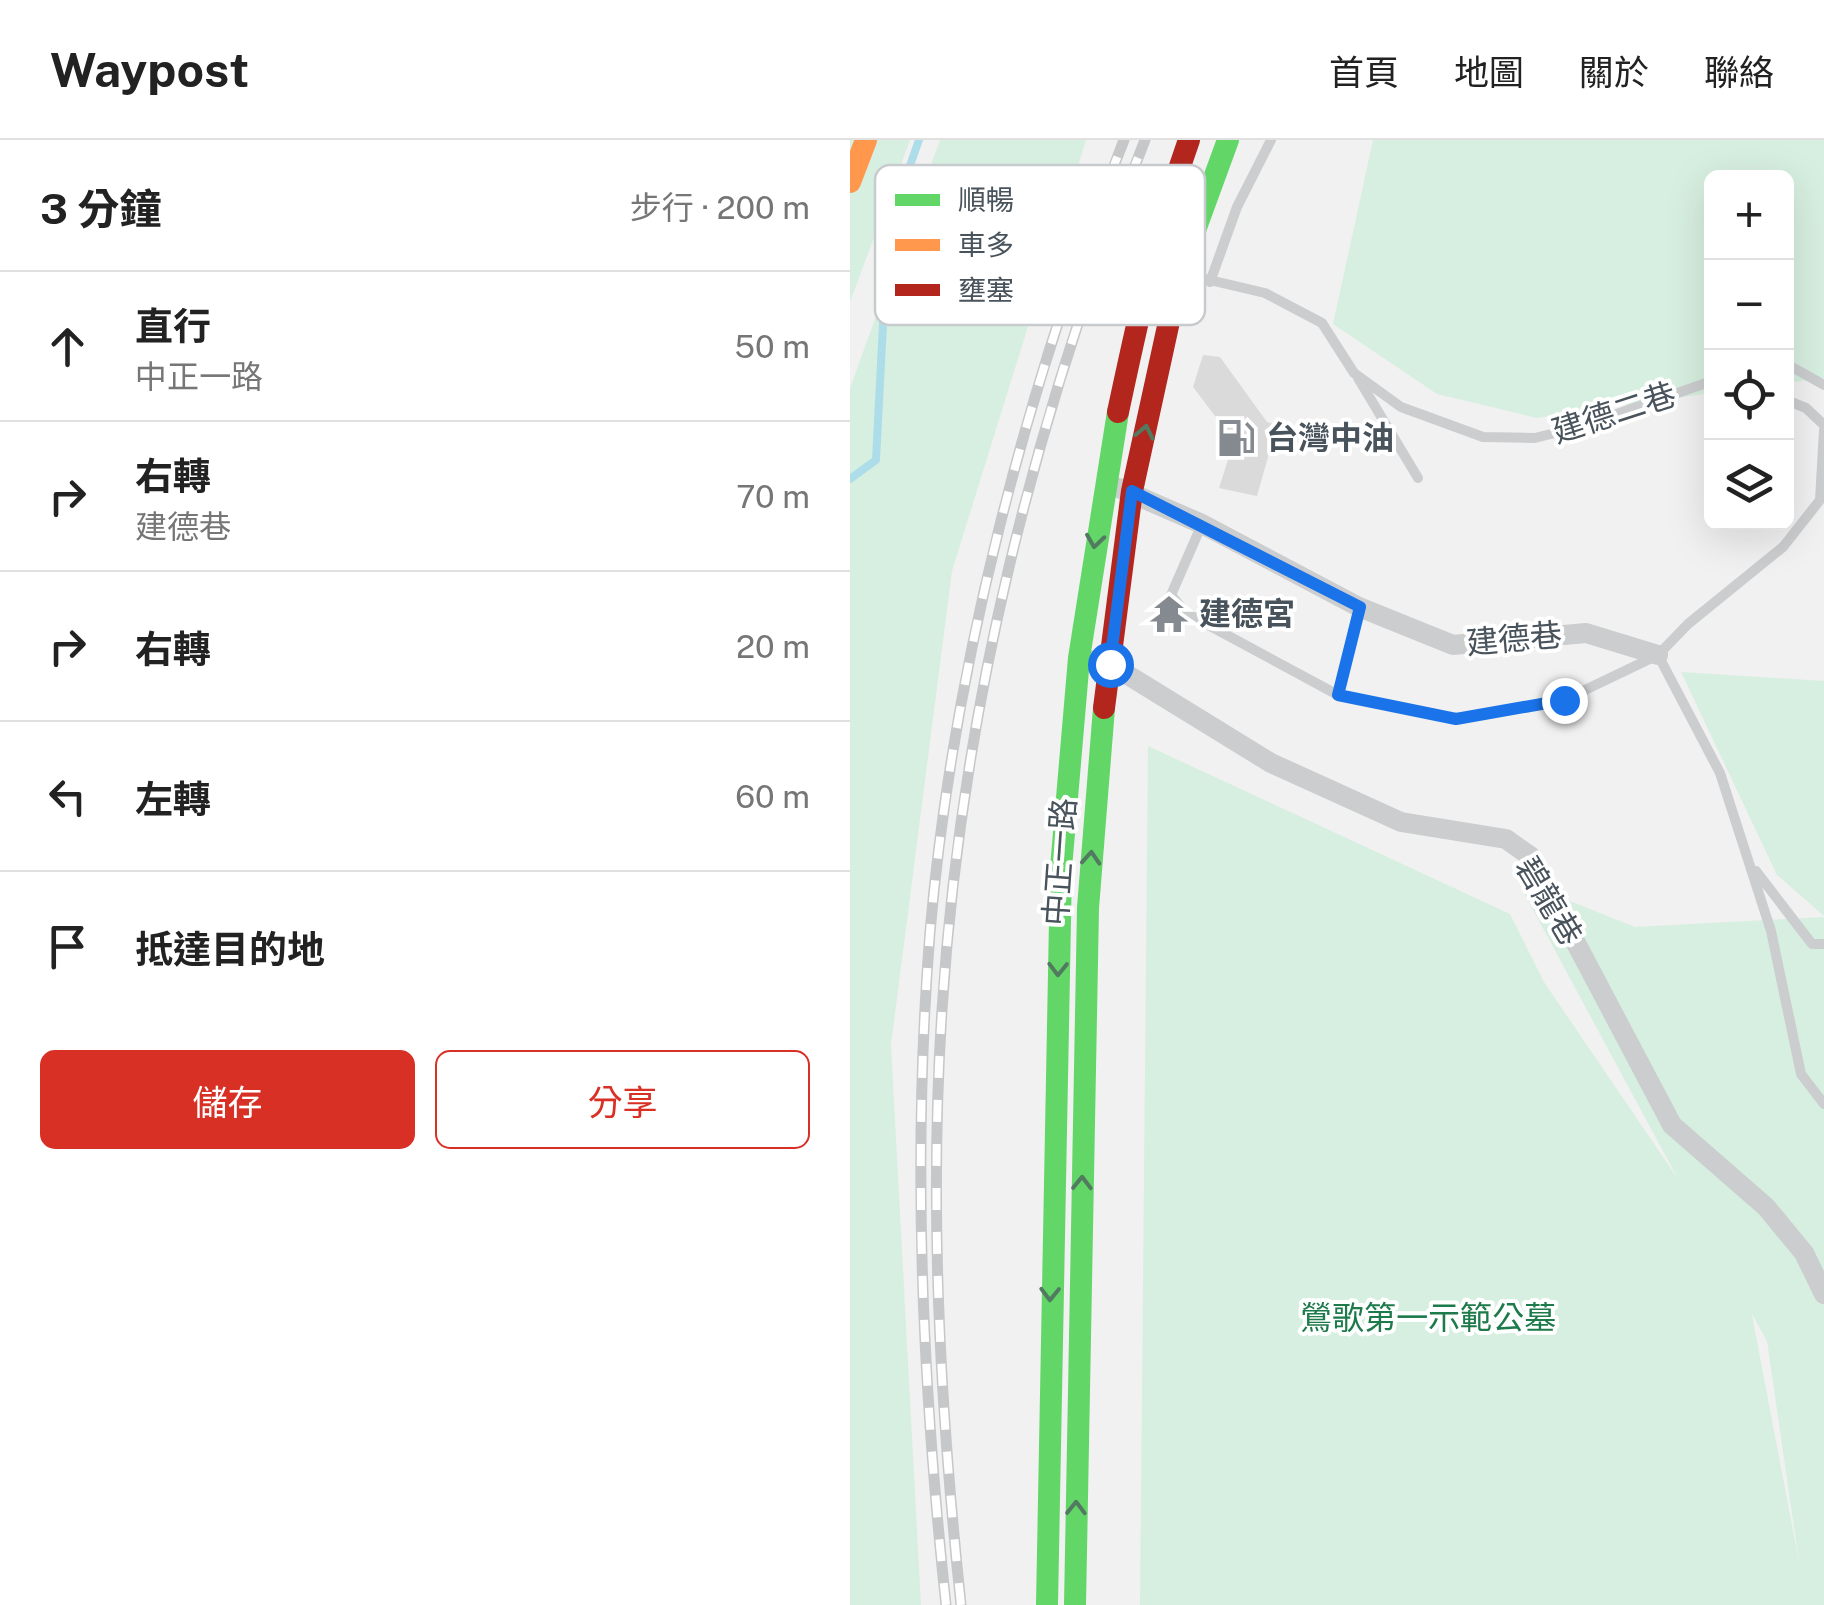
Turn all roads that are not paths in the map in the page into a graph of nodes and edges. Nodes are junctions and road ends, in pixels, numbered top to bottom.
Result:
1 (866, 140) edge
2 (1188, 140) edge
3 (1228, 140) edge
4 (1270, 140) edge
5 (1179, 165) edge
6 (850, 182) edge
7 (1205, 203) edge
8 (1205, 281) edge
9 (1210, 282) junction
10 (1137, 325) edge
11 (1168, 325) edge
12 (1794, 367) edge
13 (1354, 373) junction
14 (1704, 384) edge
15 (1824, 385) edge
16 (1794, 403) edge
17 (1824, 428) edge
18 (1418, 478) dead end
19 (1103, 484) junction
20 (1132, 491) junction
21 (1202, 524) junction
22 (1360, 607) junction
23 (1658, 656) junction
24 (1079, 658) junction
25 (1110, 664) junction
26 (1338, 695) junction
27 (1749, 863) junction
28 (1824, 944) edge
29 (1824, 1104) edge
30 (1824, 1294) edge
31 (1047, 1605) edge
32 (1075, 1605) edge

1 - 6 main road
2 - 5 main road, 中正一路
3 - 7 main road, 中正一路
4 - 9 lane
8 - 9 lane, 建德二巷
9 - 13 lane, 建德二巷
10 - 19 main road, 中正一路
20 -> 11 main road, 中正一路
12 - 15 lane
13 - 14 lane, 建德二巷
13 - 18 lane
16 - 17 lane
17 - 23 lane
19 - 20 street, 建德巷
19 -> 24 main road, 中正一路
20 - 21 street, 建德巷
20 - 25 main road, 中正一路
21 - 22 street, 建德巷
21 - 26 lane
22 - 23 street, 建德巷
22 - 26 lane
23 - 26 lane
23 - 27 lane
24 - 25 street, 碧龍巷
24 -> 31 main road, 中正一路
25 - 30 street, 碧龍巷
32 -> 25 main road, 中正一路
27 - 28 lane
27 - 29 lane

